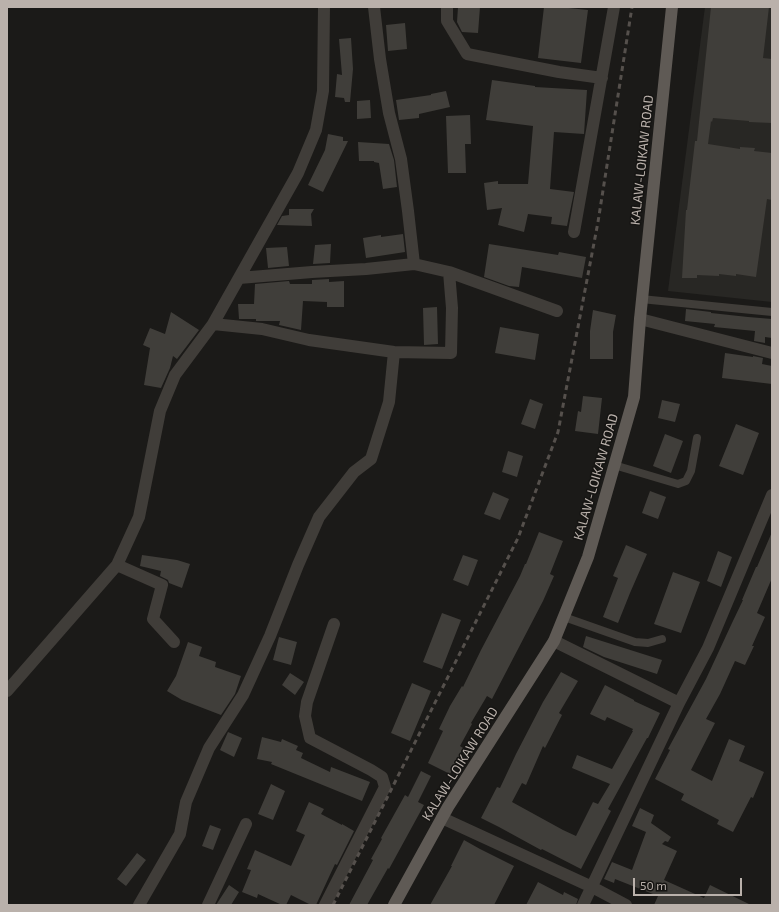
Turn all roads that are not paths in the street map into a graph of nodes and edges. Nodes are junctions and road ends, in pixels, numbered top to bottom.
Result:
1 (324, 7) edge
2 (374, 7) edge
3 (447, 7) edge
4 (614, 7) edge
5 (672, 7) edge
6 (602, 78) junction
7 (574, 232) dead end
8 (414, 264) junction
9 (449, 272) junction
10 (239, 278) junction
11 (642, 299) junction
12 (557, 311) dead end
13 (772, 312) edge
14 (640, 319) junction
15 (213, 324) junction
16 (394, 352) junction
17 (772, 353) edge
18 (698, 438) dead end
19 (614, 465) junction
20 (772, 495) edge
21 (117, 565) junction
22 (564, 617) junction
23 (334, 624) dead end
24 (662, 639) dead end
25 (554, 641) junction
26 (174, 642) dead end
27 (7, 691) edge
28 (679, 703) junction
29 (442, 818) junction
30 (246, 824) dead end
31 (592, 887) junction
32 (139, 905) edge
33 (208, 905) edge
34 (325, 905) edge
35 (394, 905) edge
36 (583, 905) edge
37 (626, 905) edge

1 - 10 street
2 - 8 street
3 - 6 street
4 - 6 street
5 - 11 main road, KALAW-LOIKAW ROAD
6 - 7 street
8 - 9 street
8 - 10 street
9 - 12 street
9 - 16 street
10 - 15 street
11 - 13 lane
11 - 14 main road, KALAW-LOIKAW ROAD
14 - 17 street
14 - 19 main road, KALAW-LOIKAW ROAD
15 - 16 street
15 - 21 street
16 - 32 street
18 - 19 lane
19 - 22 main road, KALAW-LOIKAW ROAD
20 - 28 street
21 - 26 street
21 - 27 street
22 - 24 lane
22 - 25 main road, KALAW-LOIKAW ROAD
23 - 34 street
25 - 28 street
25 - 29 main road, KALAW-LOIKAW ROAD
28 - 31 street
29 - 31 street
29 - 35 main road, KALAW-LOIKAW ROAD
30 - 33 street
31 - 36 street
31 - 37 street

